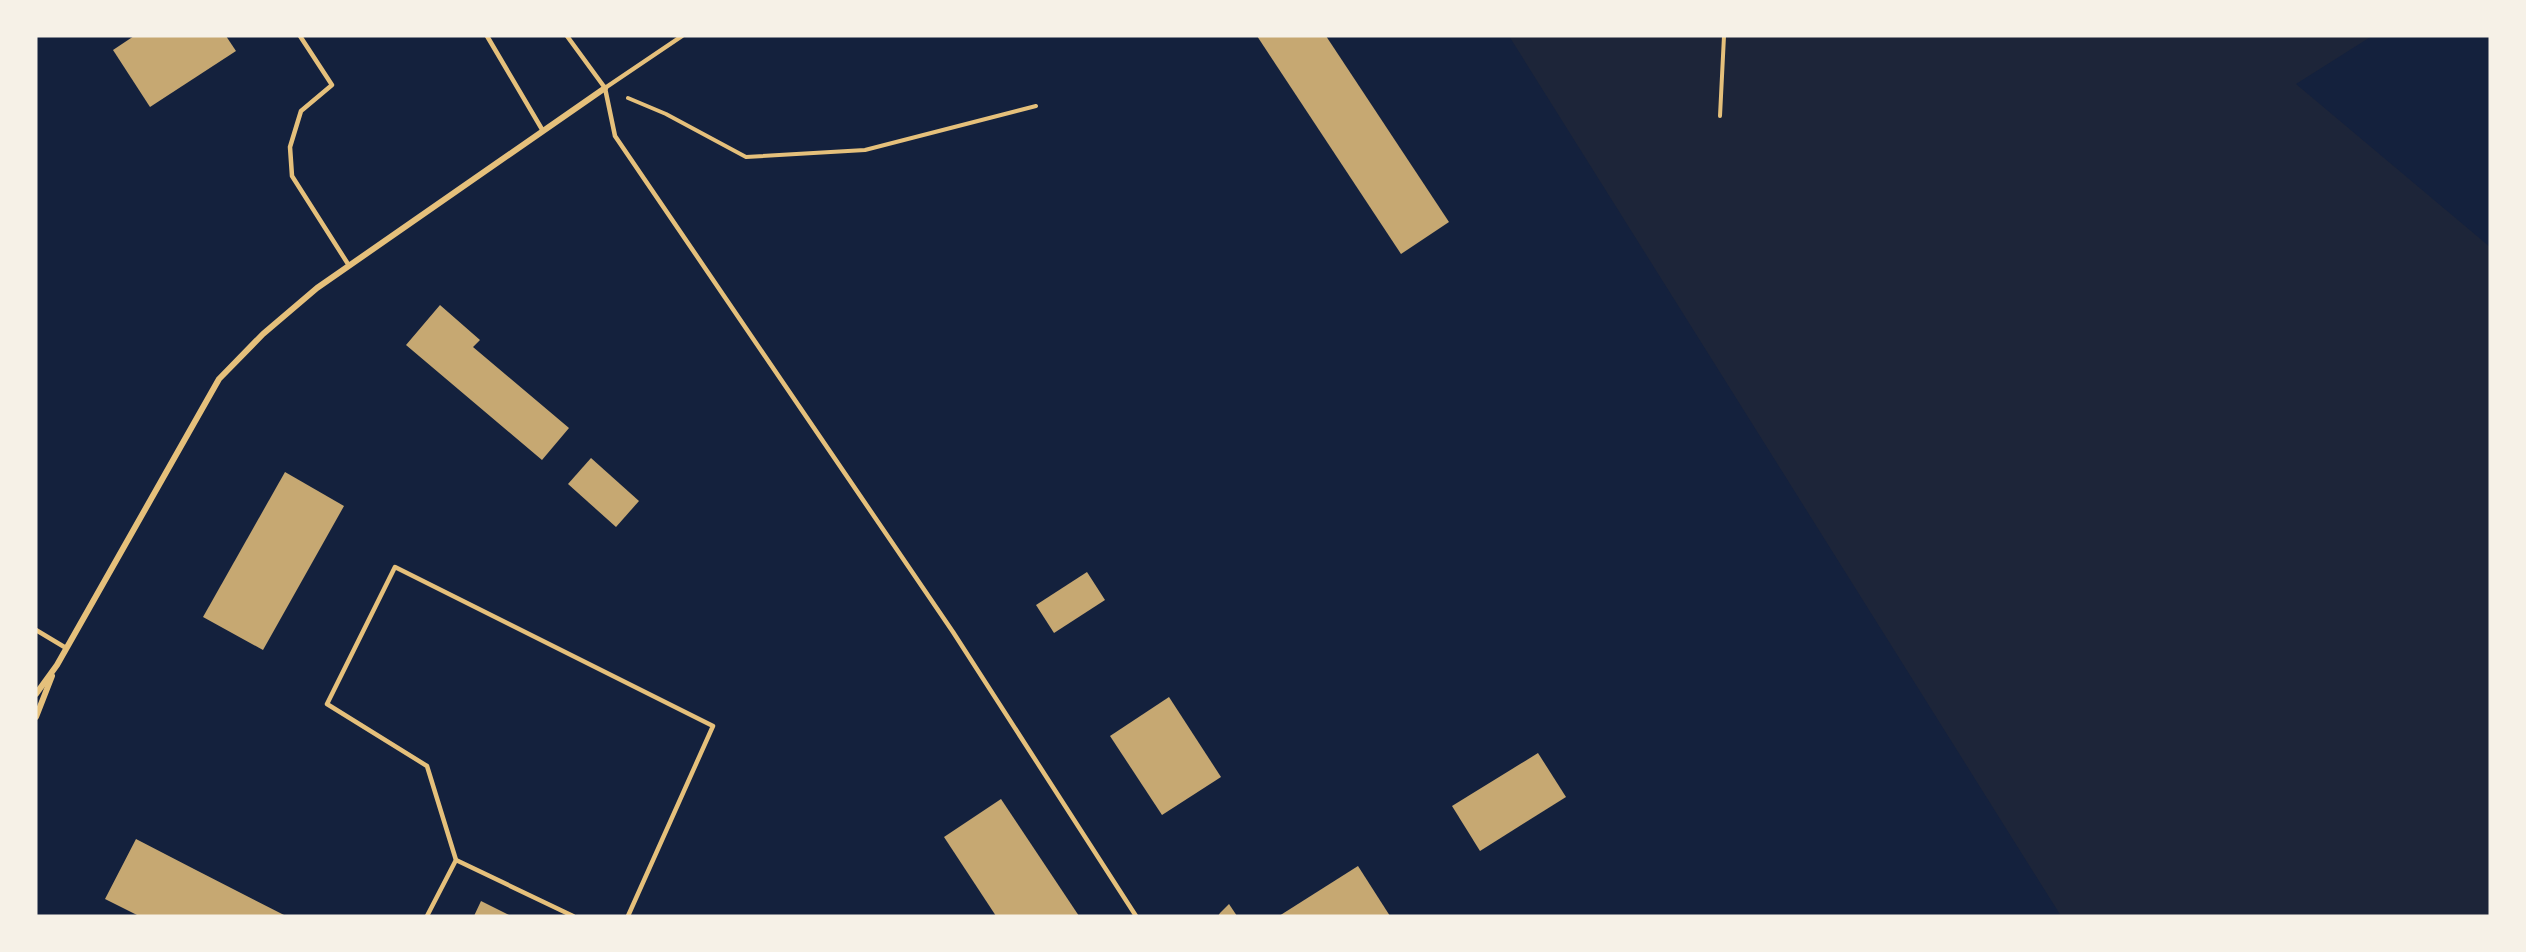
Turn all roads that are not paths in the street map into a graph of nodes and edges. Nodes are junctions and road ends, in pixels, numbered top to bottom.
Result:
1 (300, 36) edge
2 (486, 36) edge
3 (567, 36) edge
4 (682, 36) edge
5 (605, 88) junction
6 (543, 131) junction
7 (348, 264) junction
8 (36, 630) edge
9 (66, 648) junction
10 (57, 664) junction
11 (36, 694) edge
12 (36, 717) edge
13 (456, 860) junction
14 (427, 916) edge
15 (573, 916) edge
16 (628, 916) edge
17 (1136, 916) edge

1 - 7 lane
2 - 6 lane
3 - 5 lane
4 - 5 lane
5 - 6 street
5 - 17 lane
6 - 7 street
7 - 9 street
8 - 9 lane
9 - 10 street
10 - 11 street
10 - 12 street
13 - 14 lane
13 - 15 lane
13 - 16 lane

